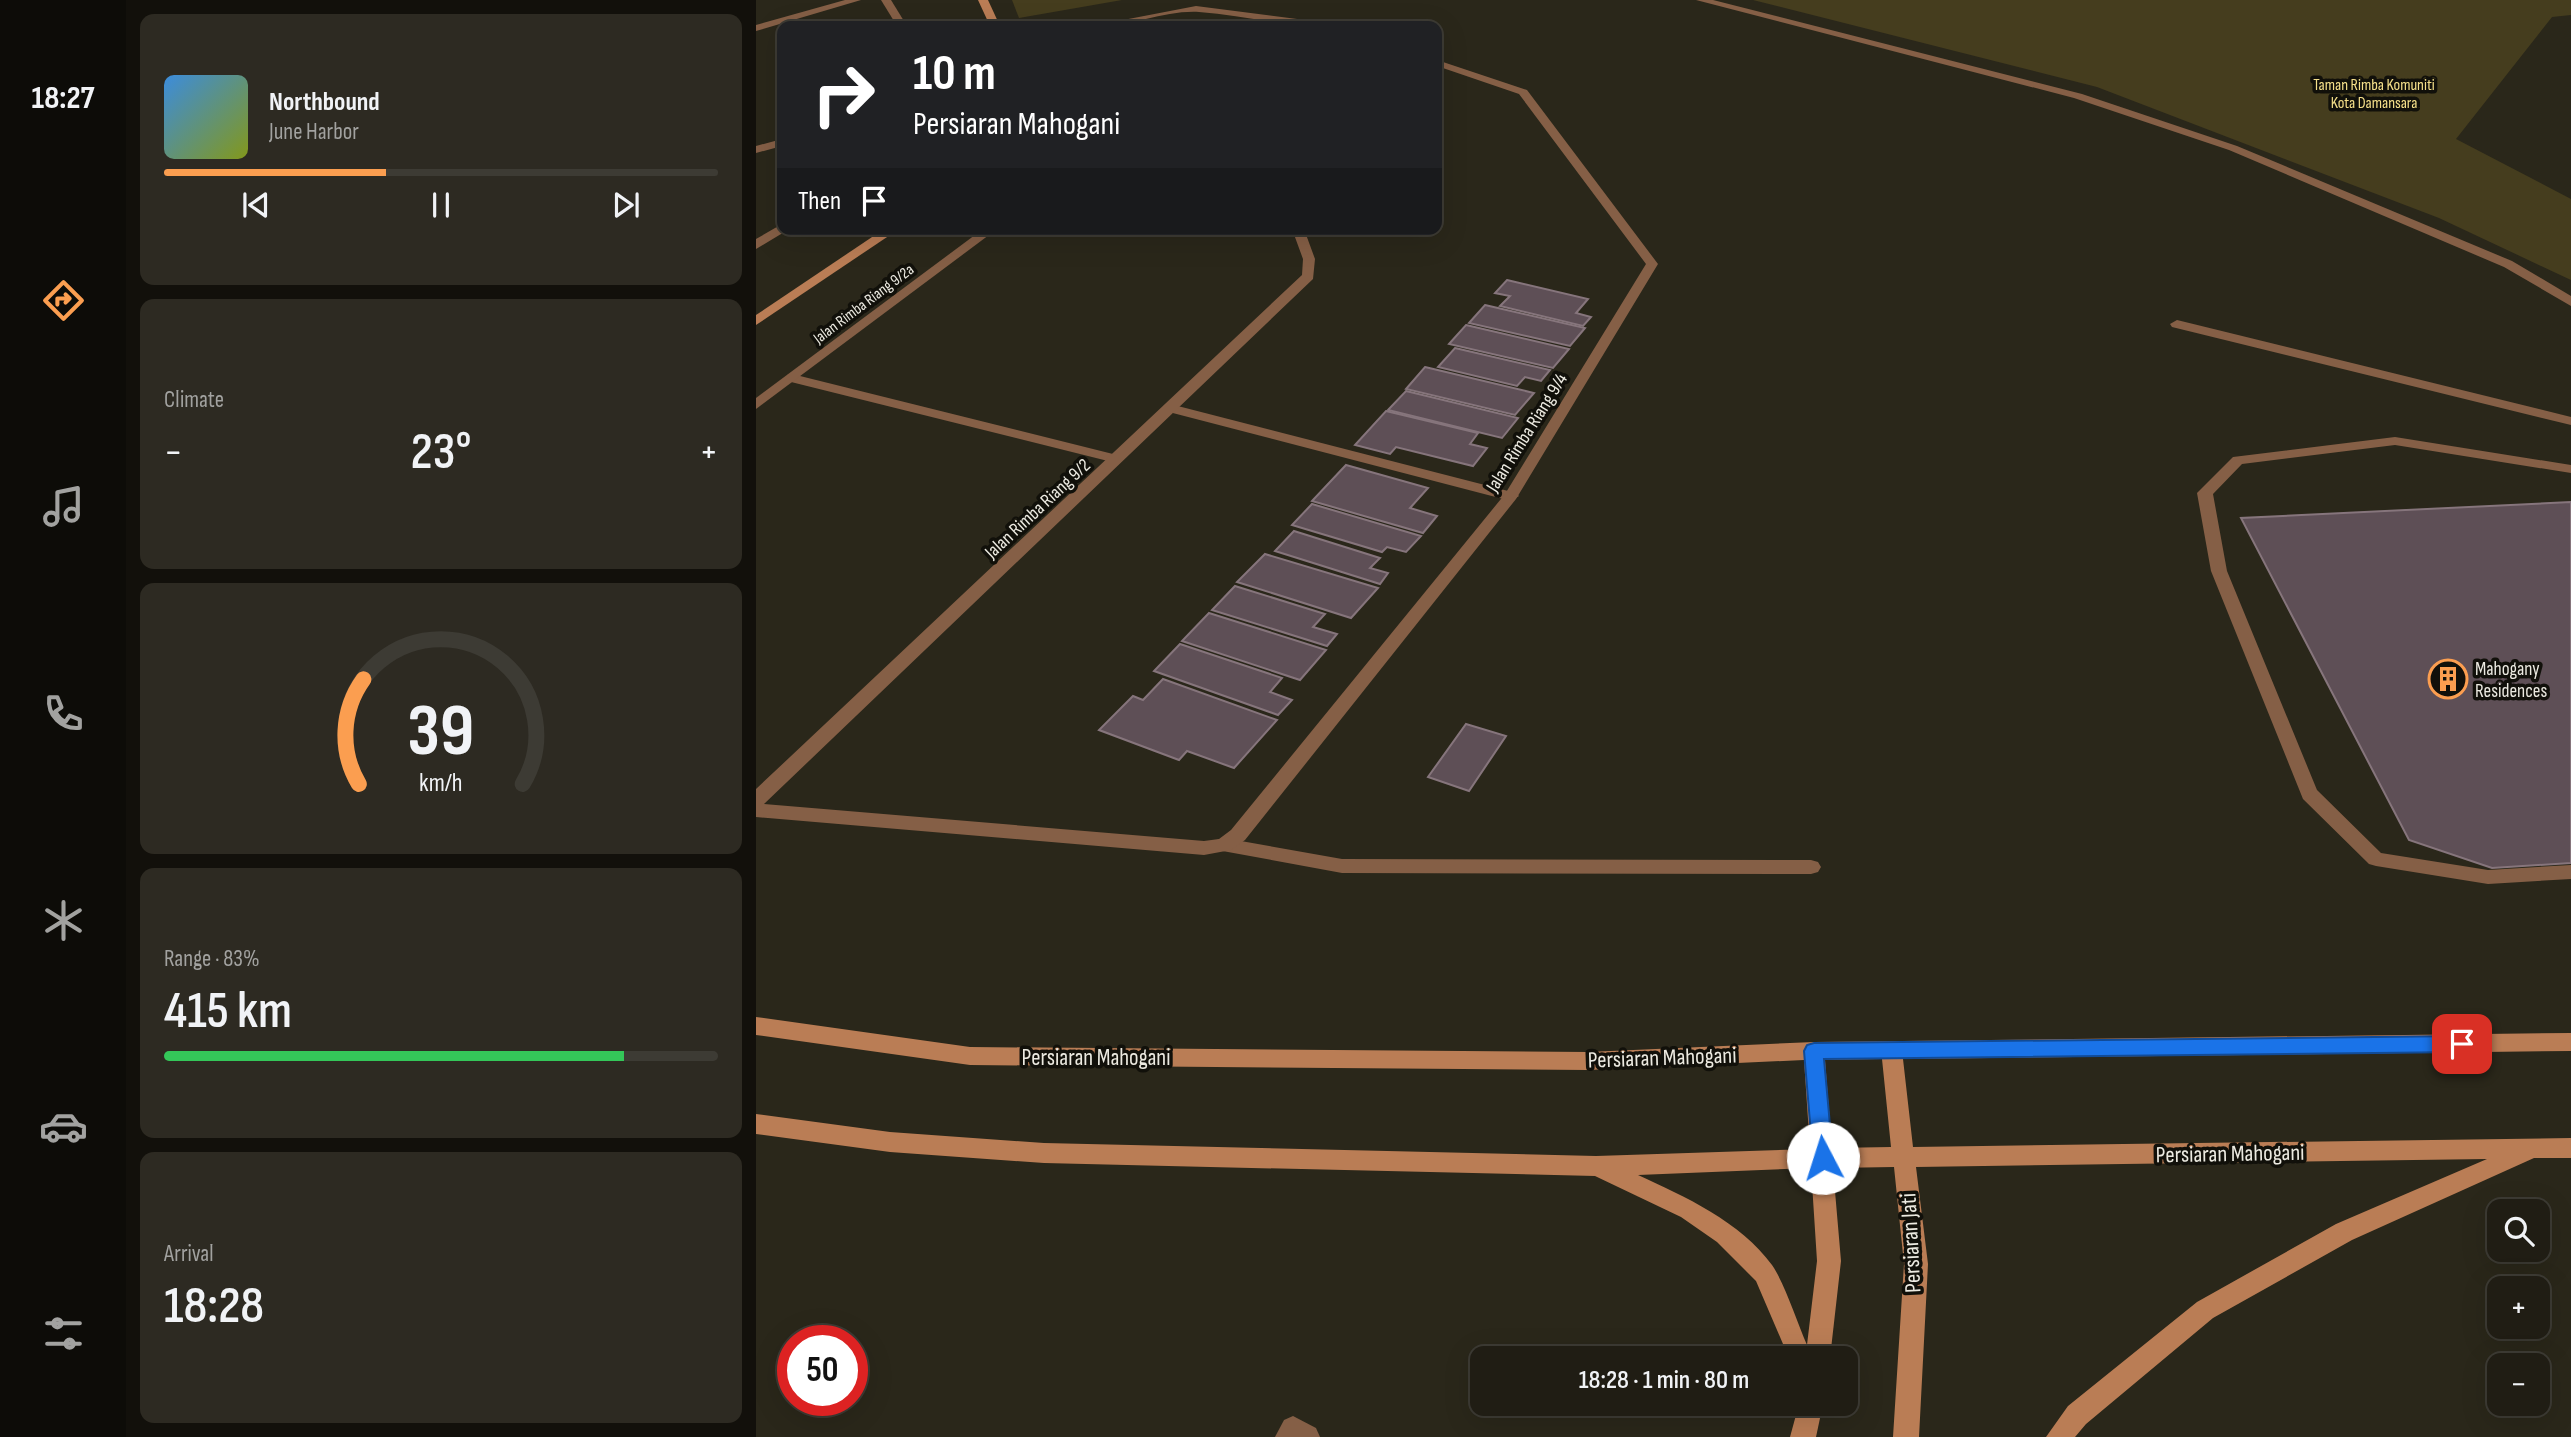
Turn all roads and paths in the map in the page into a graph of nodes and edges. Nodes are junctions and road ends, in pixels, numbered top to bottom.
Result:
1 (856, 0) edge
2 (886, 0) edge
3 (983, 0) edge
4 (1701, 0) edge
5 (781, 21) edge
6 (899, 21) edge
7 (993, 21) edge
8 (1126, 21) edge
9 (1289, 21) edge
10 (777, 22) edge
11 (756, 28) edge
12 (1442, 65) edge
13 (777, 144) edge
14 (756, 150) edge
15 (777, 231) edge
16 (884, 235) edge
17 (983, 235) edge
18 (1300, 235) edge
19 (756, 245) edge
20 (2571, 302) edge
21 (756, 321) edge
22 (2177, 324) dead end
23 (792, 378) junction
24 (756, 405) edge
25 (1170, 408) junction
26 (2571, 421) edge
27 (1116, 459) junction
28 (2571, 469) edge
29 (1511, 496) junction
30 (756, 800) edge
31 (756, 810) edge
32 (1224, 845) junction
33 (1811, 867) dead end
34 (2571, 872) edge
35 (756, 1026) edge
36 (2571, 1042) edge
37 (1891, 1050) junction
38 (1814, 1051) junction
39 (756, 1124) edge
40 (2571, 1148) edge
41 (2534, 1149) junction
42 (1904, 1157) junction
43 (1823, 1158) junction
44 (1596, 1166) junction
45 (1796, 1346) edge
46 (1819, 1346) edge
47 (1808, 1416) edge
48 (1287, 1437) edge
49 (1307, 1437) edge
50 (1803, 1437) edge
51 (1906, 1437) edge
52 (2059, 1437) edge

1 - 5 street
2 - 6 street
3 - 7 main road
4 - 20 street
8 - 9 street
10 - 11 street
12 - 29 street, Jalan Rimba Riang 9/4
13 - 14 street
15 - 19 street
16 - 21 main road
17 - 23 street, Jalan Rimba Riang 9/2a
18 - 25 street, Jalan Rimba Riang 9/2
22 - 26 street
23 - 24 street, Jalan Rimba Riang 9/2a
23 - 27 street
25 - 27 street, Jalan Rimba Riang 9/2
25 - 29 street
27 - 30 street, Jalan Rimba Riang 9/2
28 - 34 street
29 - 32 street, Jalan Rimba Riang 9/4
31 - 32 street
32 - 33 street
35 - 38 main road, Persiaran Mahogani
36 - 37 main road, Persiaran Mahogani
37 - 38 main road, Persiaran Mahogani
37 - 42 main road, Persiaran Jati
38 - 43 main road
39 - 44 main road, Persiaran Mahogani
40 - 41 main road, Persiaran Mahogani
41 - 42 main road, Persiaran Mahogani
41 - 52 main road
42 - 43 main road, Persiaran Mahogani
42 - 51 main road, Persiaran Jati
43 - 44 main road, Persiaran Mahogani
43 - 46 main road
44 - 45 main road
47 - 50 main road
48 - 49 street

